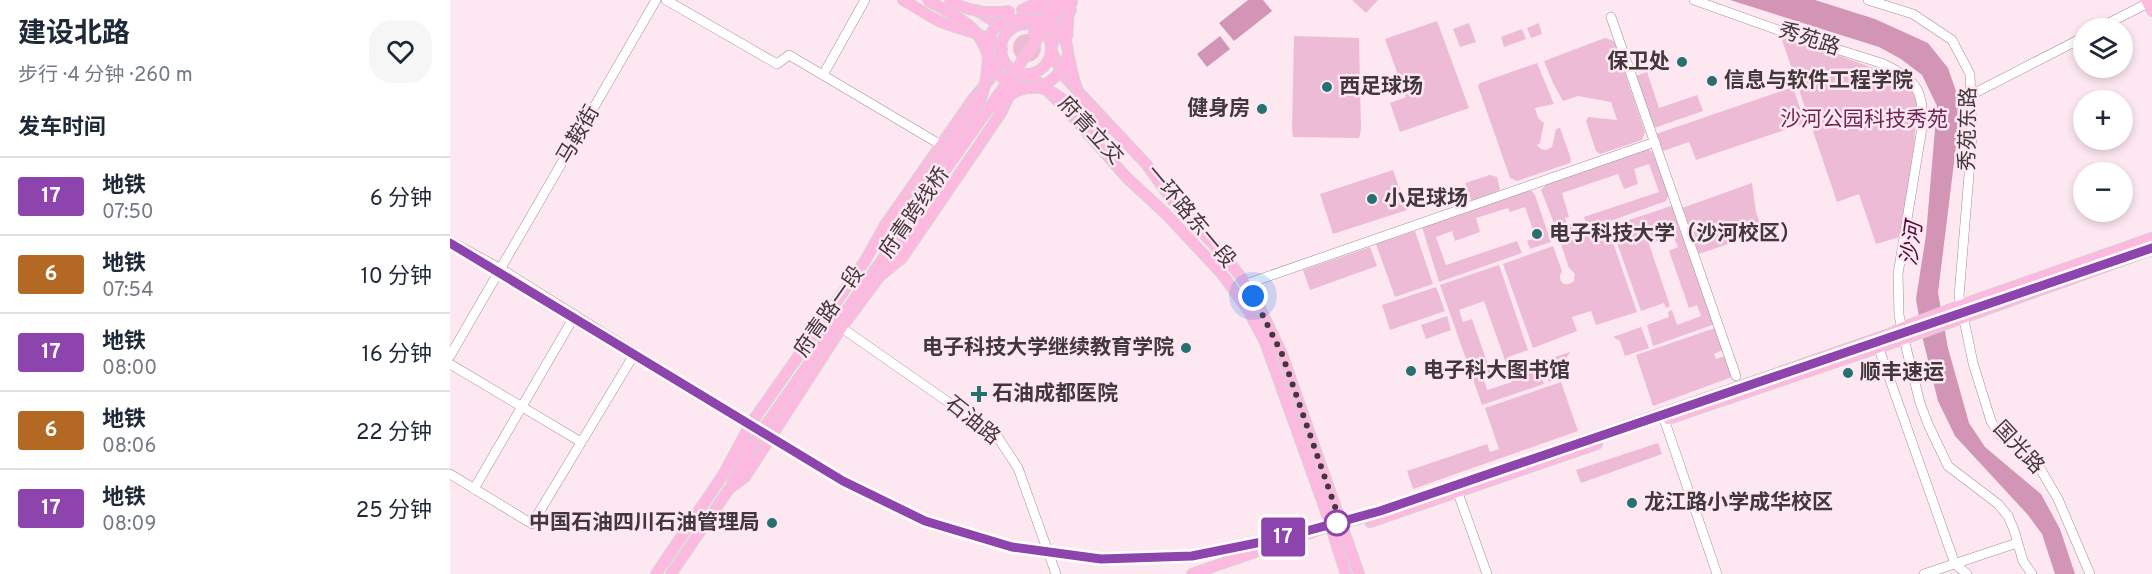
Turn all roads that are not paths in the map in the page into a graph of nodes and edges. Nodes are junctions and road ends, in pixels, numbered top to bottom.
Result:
1 (656, 0) edge
2 (666, 0) edge
3 (865, 0) edge
4 (903, 0) edge
5 (927, 0) edge
6 (949, 0) edge
7 (960, 0) edge
8 (1044, 0) edge
9 (1057, 0) edge
10 (1065, 0) edge
11 (1073, 0) edge
12 (1078, 0) edge
13 (1694, 0) edge
14 (1868, 0) edge
15 (2149, 5) edge
16 (1022, 10) junction
17 (1611, 17) dead end
18 (2121, 18) edge
19 (1020, 26) junction
20 (2073, 42) edge
21 (1002, 49) junction
22 (1051, 49) junction
23 (1067, 50) junction
24 (988, 55) junction
25 (1026, 74) junction
26 (824, 75) junction
27 (1031, 88) junction
28 (1971, 95) junction
29 (1102, 133) junction
30 (1654, 142) junction
31 (941, 145) junction
32 (1172, 200) junction
33 (1166, 214) junction
34 (917, 221) joint
35 (2152, 238) edge
36 (450, 241) edge
37 (2152, 250) edge
38 (865, 261) junction
39 (501, 269) junction
40 (880, 276) junction
41 (1246, 284) junction
42 (1962, 311) junction
43 (575, 315) junction
44 (826, 317) junction
45 (842, 327) junction
46 (1908, 331) junction
47 (1877, 343) junction
48 (635, 353) junction
49 (450, 356) edge
50 (450, 364) edge
51 (1736, 376) dead end
52 (522, 407) junction
53 (1663, 417) junction
54 (750, 425) junction
55 (581, 442) junction
56 (749, 444) junction
57 (450, 474) edge
58 (723, 475) junction
59 (474, 489) junction
60 (729, 489) junction
61 (1324, 490) junction
62 (1458, 493) junction
63 (1337, 528) junction
64 (2017, 543) junction
65 (1955, 564) junction
66 (656, 574) edge
67 (671, 574) edge
68 (1056, 574) edge
69 (1192, 574) edge
70 (1212, 574) edge
71 (1346, 574) edge
72 (1359, 574) edge
73 (1487, 574) edge
74 (1717, 574) edge
75 (1924, 574) edge
76 (1967, 574) edge
77 (2032, 574) edge
78 (2090, 574) edge

1 - 39 street, 马鞍街
2 - 26 street
3 - 26 street
4 - 21 main road
5 - 24 main road, 府青立交, bridge
6 - 16 main road, bridge
7 - 19 main road
8 - 16 main road
8 - 19 main road
9 - 56 main road, 府青跨线桥, bridge
10 - 56 main road, 府青跨线桥, bridge
11 - 23 main road, bridge
12 - 22 main road
13 - 46 street, 秀苑路
14 - 28 street, 秀苑东路
15 - 18 street
16 - 23 main road, bridge
16 - 24 main road, bridge
17 - 30 street
19 - 21 main road
19 - 22 main road
20 - 28 street
21 - 25 main road
21 - 31 main road, 府青路一段
22 - 25 main road
22 - 32 main road, 一环路东一段
23 - 27 main road, 府青立交, bridge
23 - 29 main road, bridge
24 - 27 main road, 府青立交, bridge
24 - 38 main road, bridge
25 - 33 main road, 一环路东一段
25 - 40 main road, 府青路一段
26 - 31 street
27 - 29 main road, 府青立交, bridge
27 - 34 main road, 府青立交, bridge
28 - 42 street, 秀苑东路
29 - 32 main road
29 - 33 main road, 府青立交
30 - 41 street
30 - 51 street
31 - 38 main road, 府青路一段
32 - 41 main road, 一环路东一段
33 - 61 main road, 一环路东一段
34 - 40 main road, 府青路一段
35 - 42 main road
36 - 39 street
37 - 42 main road
38 - 44 main road, 府青路一段
39 - 43 street
39 - 49 street, 马鞍街
40 - 45 main road, 府青路一段
41 - 61 main road, 一环路东一段
42 - 46 main road
42 - 78 street, 国光路
43 - 48 street
43 - 52 street
44 - 45 street, 石油路
44 - 54 main road, 府青路一段
45 - 60 main road, 府青路一段
45 - 68 street, 石油路
46 - 47 main road
46 - 64 street, 秀苑路
47 - 53 main road
47 - 65 street
48 - 54 street
48 - 55 street
50 - 52 street
52 - 55 street
52 - 59 street
53 - 62 main road
53 - 63 main road
53 - 74 street
54 - 58 main road, 府青路一段
55 - 59 street
56 - 58 main road, 府青跨线桥
56 - 60 main road, 府青跨线桥
57 - 59 street
58 - 66 main road, 府青路一段
60 - 67 main road, 府青路一段
61 - 63 main road, 一环路东一段
62 - 63 main road
62 - 73 street
63 - 69 main road
63 - 70 main road
63 - 71 main road, 一环路东一段
63 - 72 main road, 一环路东一段
64 - 65 street
64 - 77 street, 秀苑路
65 - 75 street
65 - 76 street

